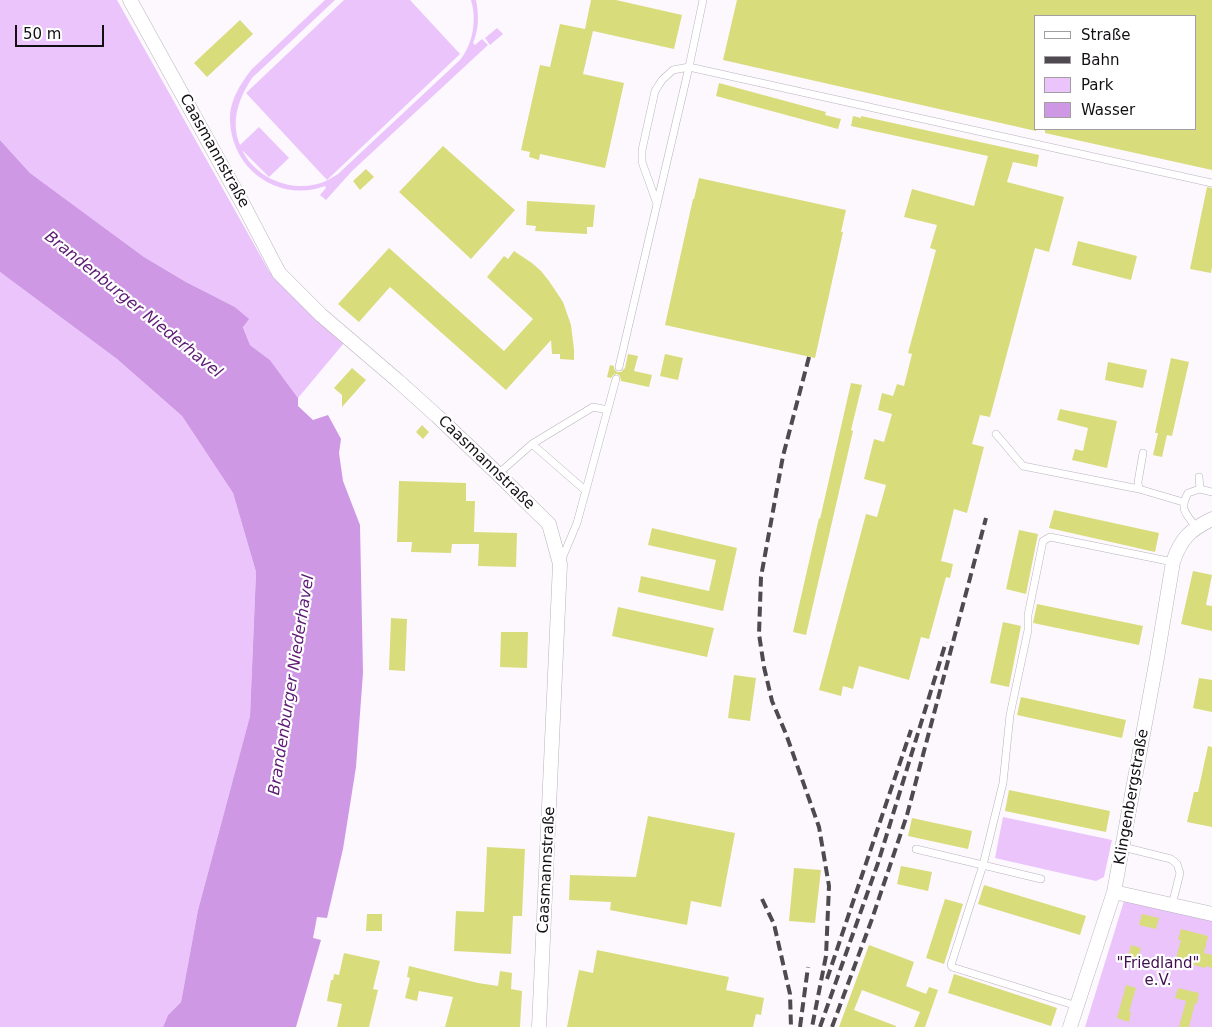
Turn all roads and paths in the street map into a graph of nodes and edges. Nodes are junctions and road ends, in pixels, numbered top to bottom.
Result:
1 (130, 0) edge
2 (703, 0) edge
3 (689, 67) junction
4 (1212, 183) edge
5 (657, 204) junction
6 (618, 367) dead end
7 (616, 379) dead end
8 (608, 410) junction
9 (996, 434) dead end
10 (532, 444) junction
11 (1143, 454) dead end
12 (498, 474) junction
13 (1199, 477) dead end
14 (1139, 489) junction
15 (1200, 489) junction
16 (586, 491) junction
17 (1212, 492) edge
18 (1183, 502) junction
19 (1212, 519) edge
20 (1196, 527) junction
21 (1173, 562) junction
22 (560, 564) junction
23 (1123, 847) junction
24 (916, 849) dead end
25 (983, 865) junction
26 (1041, 879) dead end
27 (1114, 892) junction
28 (1172, 905) junction
29 (1212, 914) edge
30 (1077, 1006) junction
31 (539, 1027) edge
32 (1070, 1027) edge

1 - 12 street, Caasmannstraße
2 - 3 lane
3 - 4 lane
3 - 5 lane
3 - 5 lane
5 - 6 lane
7 - 8 lane
8 - 10 lane
8 - 16 lane
9 - 14 lane
10 - 12 lane
10 - 16 lane
11 - 14 lane
12 - 22 street, Caasmannstraße
13 - 15 lane
14 - 18 lane
15 - 17 lane
15 - 18 lane
16 - 22 lane
18 - 20 lane
19 - 20 street
20 - 21 street, Klingenbergstraße
21 - 23 street, Klingenbergstraße
21 - 25 lane
22 - 31 street, Caasmannstraße
23 - 27 street, Klingenbergstraße
23 - 28 lane
24 - 25 lane
25 - 26 lane
25 - 30 lane
27 - 28 street
27 - 30 street, Klingenbergstraße
28 - 29 street
30 - 32 street, Klingenbergstraße

